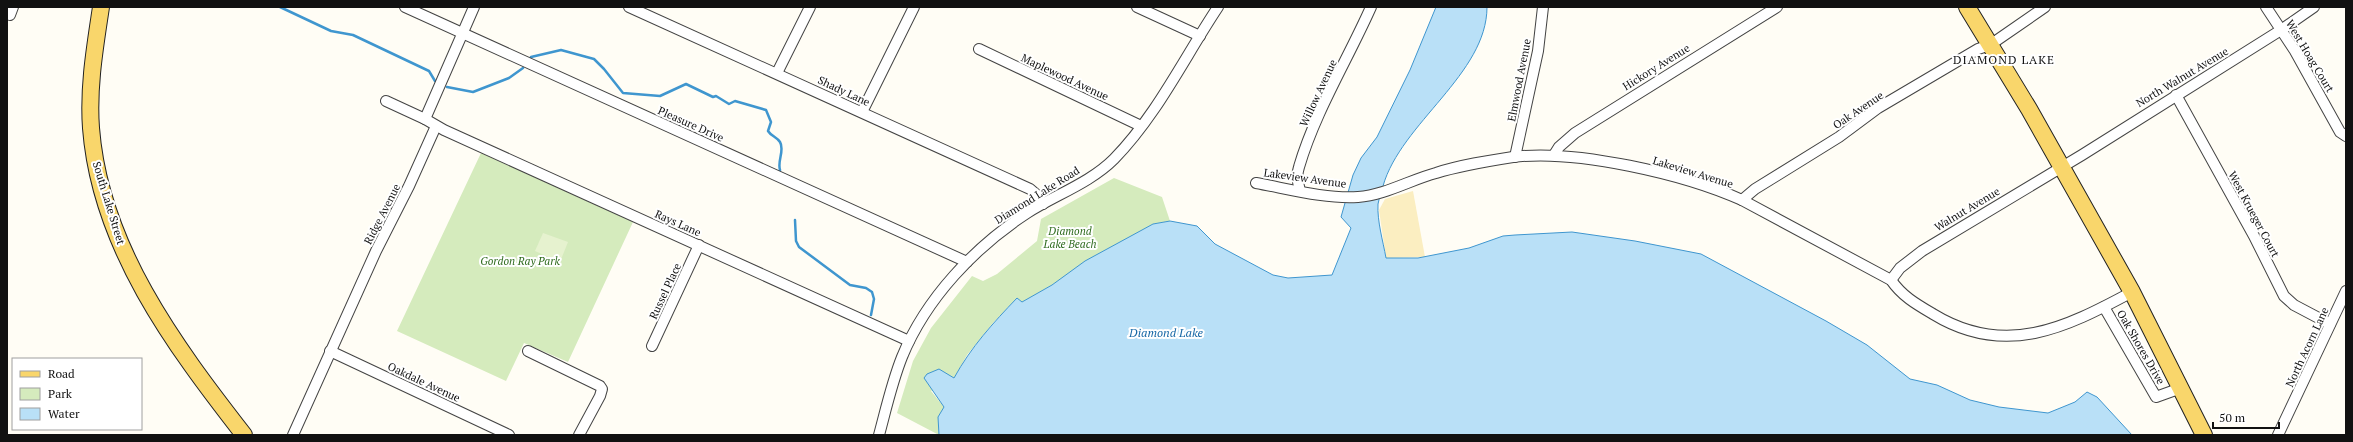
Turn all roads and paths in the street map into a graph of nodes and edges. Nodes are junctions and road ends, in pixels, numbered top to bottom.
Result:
1 (101, 7) edge
2 (405, 7) edge
3 (474, 7) edge
4 (629, 7) edge
5 (810, 7) edge
6 (914, 7) edge
7 (1137, 7) edge
8 (1218, 7) edge
9 (1371, 7) edge
10 (1542, 7) edge
11 (1777, 7) edge
12 (1967, 7) edge
13 (2045, 7) edge
14 (2266, 7) edge
15 (2314, 7) edge
16 (2280, 30) junction
17 (462, 34) junction
18 (1200, 36) junction
19 (1990, 45) junction
20 (979, 49) dead end
21 (777, 73) junction
22 (2176, 95) junction
23 (386, 101) dead end
24 (862, 112) junction
25 (425, 119) junction
26 (436, 126) junction
27 (1141, 126) junction
28 (2346, 136) edge
29 (1554, 155) junction
30 (1515, 157) junction
31 (2062, 166) junction
32 (1256, 183) dead end
33 (1300, 191) junction
34 (1742, 200) junction
35 (1043, 204) junction
36 (698, 245) junction
37 (967, 262) junction
38 (1891, 280) junction
39 (2346, 291) edge
40 (2132, 292) junction
41 (2104, 307) junction
42 (2330, 324) junction
43 (909, 341) junction
44 (652, 346) dead end
45 (330, 351) junction
46 (528, 351) dead end
47 (2181, 388) junction
48 (244, 435) edge
49 (293, 435) edge
50 (509, 435) edge
51 (579, 435) edge
52 (879, 435) edge
53 (2204, 435) edge
54 (2278, 435) edge

1 - 48 main road, South Lake Street
2 - 17 street, Pleasure Drive
3 - 17 street
4 - 21 street, Shady Lane
5 - 21 street
6 - 24 street
7 - 18 street
8 - 18 street, Diamond Lake Road
9 - 33 street, Willow Avenue
10 - 30 street, Elmwood Avenue
11 - 29 street, Hickory Avenue
12 - 19 main road
13 - 19 street, Oak Avenue
14 - 16 street, West Hoag Court
15 - 16 street, North Walnut Avenue
16 - 22 street, North Walnut Avenue
16 - 28 street, West Hoag Court
17 - 25 street
17 - 37 street, Pleasure Drive
18 - 27 street, Diamond Lake Road
19 - 31 main road
19 - 34 street, Oak Avenue
20 - 27 street, Maplewood Avenue
21 - 24 street, Shady Lane
22 - 31 street, North Walnut Avenue
22 - 42 street, West Krueger Court
23 - 25 street
24 - 35 street, Shady Lane
25 - 26 street
26 - 36 street, Rays Lane
26 - 45 street, Ridge Avenue
27 - 35 street, Diamond Lake Road
29 - 30 street, Lakeview Avenue
29 - 34 street, Lakeview Avenue
30 - 33 street, Lakeview Avenue
31 - 38 street, Walnut Avenue
31 - 40 main road
32 - 33 street, Lakeview Avenue
34 - 38 street, Lakeview Avenue
35 - 37 street, Diamond Lake Road
36 - 43 street, Rays Lane
36 - 44 street, Russel Place
37 - 43 street, Diamond Lake Road
38 - 41 street, Lakeview Avenue
39 - 42 street, North Acorn Lane
40 - 41 street, Lakeview Avenue
40 - 47 main road
41 - 47 street, Oak Shores Drive
42 - 54 street, North Acorn Lane
43 - 52 street, Diamond Lake Road
45 - 49 street, Ridge Avenue
45 - 50 street, Oakdale Avenue
46 - 51 street
47 - 53 main road

